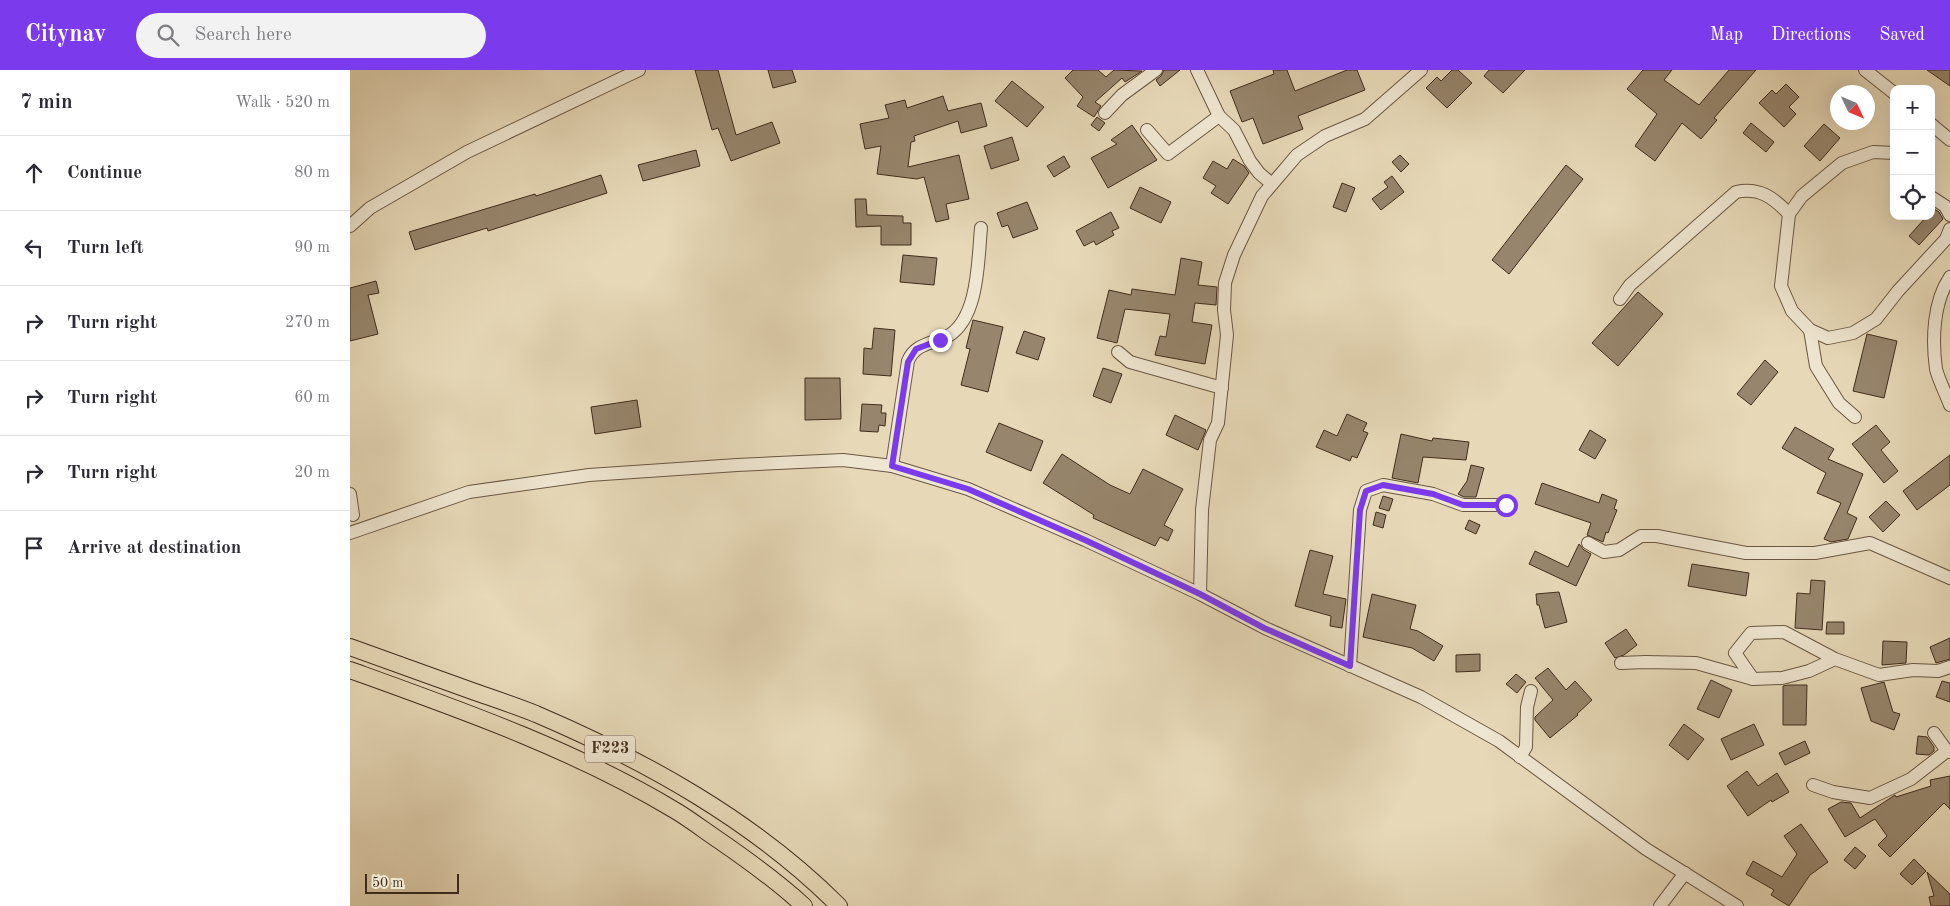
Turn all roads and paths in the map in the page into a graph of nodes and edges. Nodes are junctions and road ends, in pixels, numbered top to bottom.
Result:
1 (639, 70) edge
2 (1156, 70) edge
3 (1197, 70) edge
4 (1421, 70) edge
5 (1865, 70) edge
6 (1890, 91) edge
7 (1105, 114) dead end
8 (1219, 116) junction
9 (1935, 127) edge
10 (1148, 130) dead end
11 (1950, 140) edge
12 (1890, 152) edge
13 (1272, 184) junction
14 (1935, 200) edge
15 (1789, 214) junction
16 (1950, 215) edge
17 (350, 226) edge
18 (981, 228) dead end
19 (1950, 229) edge
20 (1950, 278) edge
21 (1620, 299) dead end
22 (1810, 330) junction
23 (1118, 352) dead end
24 (1222, 388) junction
25 (1950, 406) edge
26 (1855, 417) dead end
27 (892, 466) junction
28 (350, 494) edge
29 (1506, 505) dead end
30 (351, 515) edge
31 (355, 532) edge
32 (1588, 543) dead end
33 (1950, 578) edge
34 (1200, 594) junction
35 (350, 647) edge
36 (1835, 660) junction
37 (1621, 663) dead end
38 (1350, 666) junction
39 (1950, 668) edge
40 (350, 670) edge
41 (1753, 679) junction
42 (1532, 691) dead end
43 (1934, 733) dead end
44 (1948, 751) edge
45 (1520, 757) junction
46 (1813, 784) dead end
47 (1685, 873) junction
48 (804, 906) edge
49 (839, 906) edge
50 (1660, 906) edge
51 (1737, 906) edge

1 - 17 street
2 - 7 street
3 - 8 street
4 - 13 street
5 - 6 street
8 - 10 street
8 - 13 street
9 - 11 street
12 - 15 street
13 - 24 street
14 - 16 street
15 - 21 street
15 - 22 street
18 - 27 street
19 - 22 street
20 - 25 street
22 - 26 street
23 - 24 street
24 - 34 street
27 - 31 street
27 - 34 street
28 - 30 street
29 - 38 street
30 - 31 street
32 - 33 street
34 - 38 street
35 - 49 main road, F223
36 - 39 street
36 - 41 street
36 - 41 street
37 - 41 street
38 - 45 street
40 - 48 main road, F223
42 - 45 street
43 - 44 street
44 - 46 street
45 - 47 street
47 - 50 street
47 - 51 street

